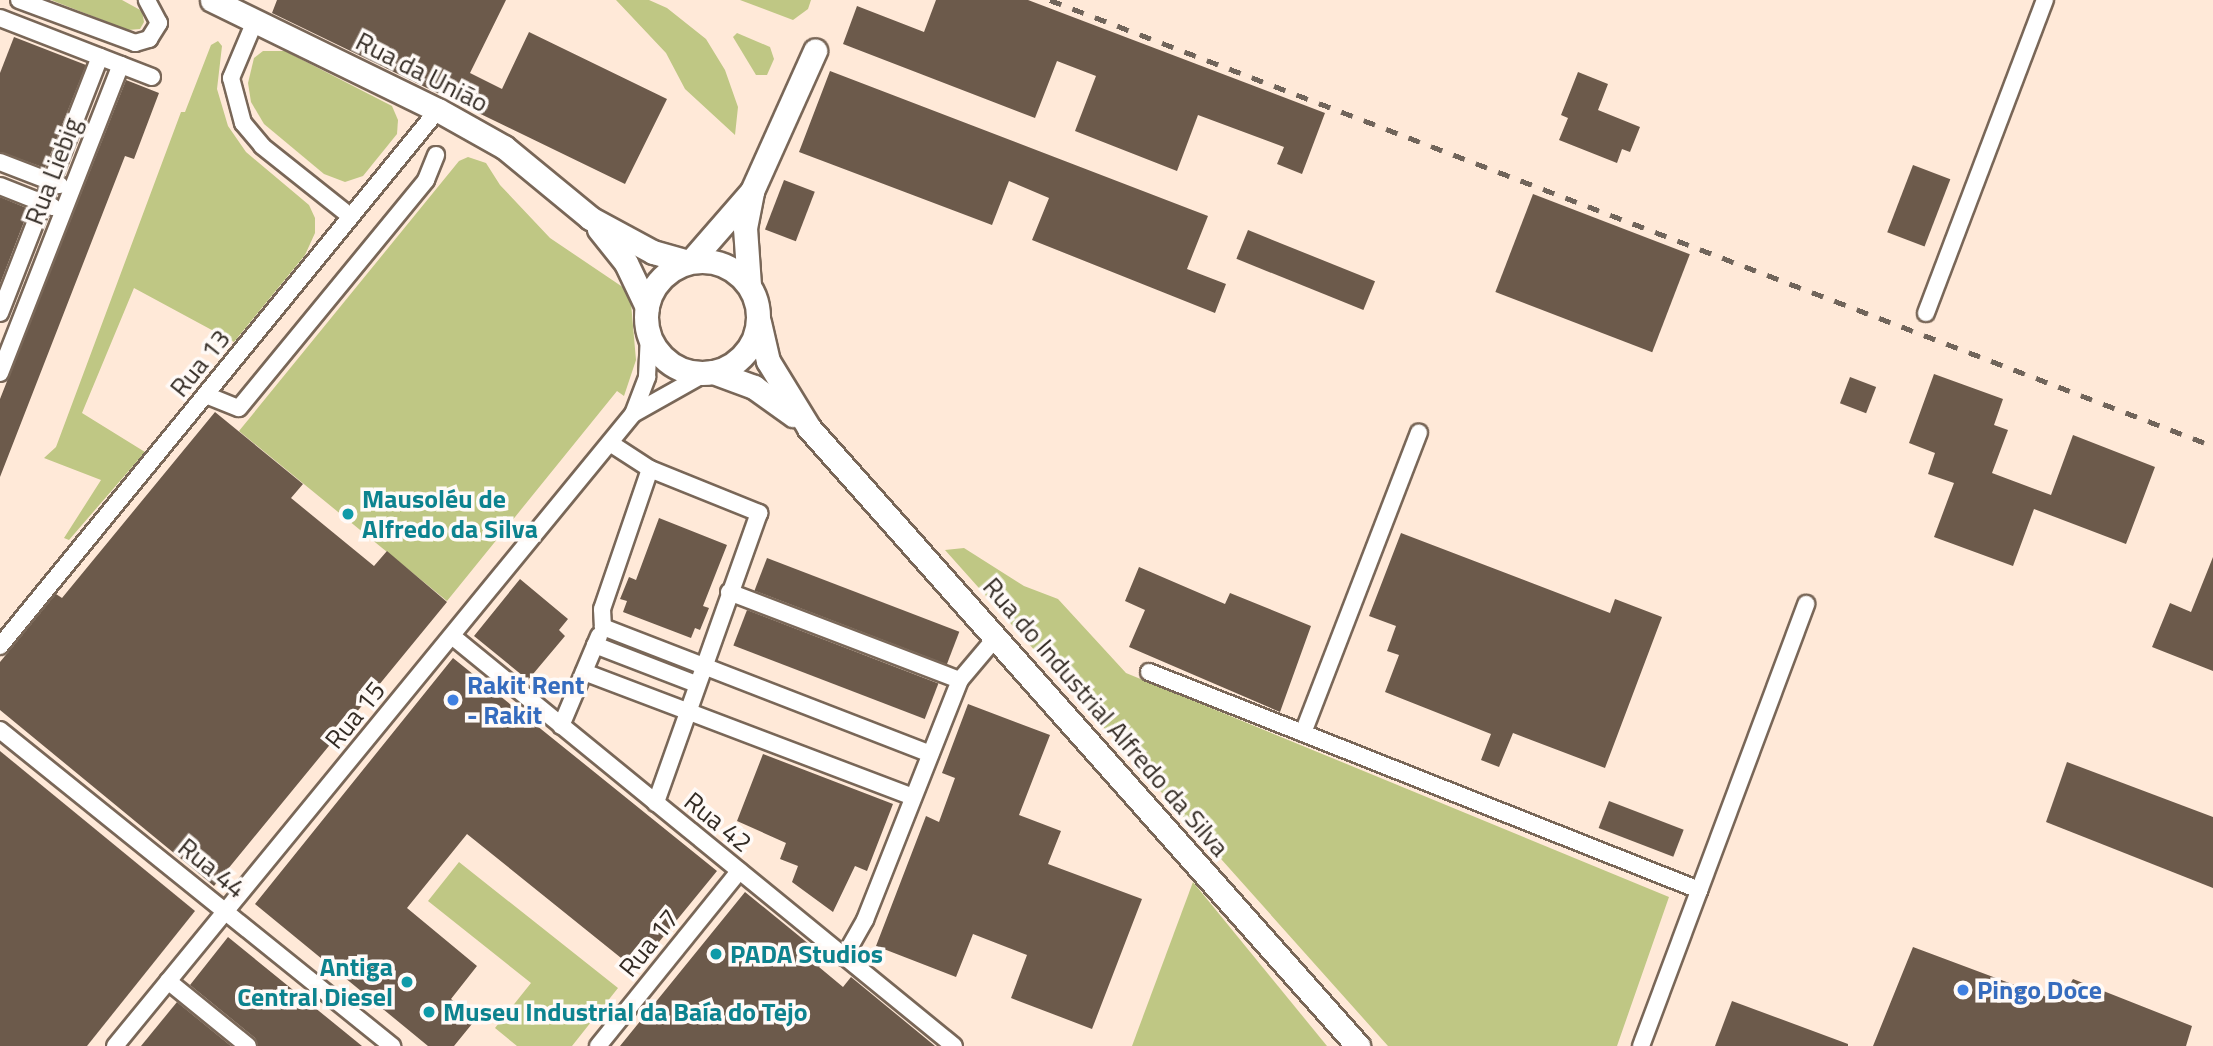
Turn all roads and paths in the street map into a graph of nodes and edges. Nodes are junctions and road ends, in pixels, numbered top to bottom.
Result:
1 (19, 0) edge
2 (147, 0) edge
3 (212, 0) edge
4 (2045, 0) edge
5 (0, 18) edge
6 (255, 20) junction
7 (815, 51) dead end
8 (100, 57) junction
9 (121, 65) junction
10 (152, 77) dead end
11 (438, 110) junction
12 (70, 133) junction
13 (90, 142) junction
14 (436, 155) dead end
15 (0, 162) edge
16 (51, 181) junction
17 (0, 186) edge
18 (72, 190) junction
19 (752, 191) junction
20 (43, 202) junction
21 (64, 211) junction
22 (350, 216) junction
23 (590, 218) junction
24 (689, 262) junction
25 (749, 285) junction
26 (647, 307) junction
27 (0, 313) edge
28 (1926, 313) dead end
29 (759, 322) junction
30 (8, 330) edge
31 (649, 334) junction
32 (4, 352) edge
33 (710, 372) junction
34 (0, 373) edge
35 (205, 396) junction
36 (633, 414) junction
37 (809, 428) junction
38 (1419, 433) dead end
39 (610, 443) junction
40 (650, 469) junction
41 (729, 592) junction
42 (1807, 604) dead end
43 (603, 627) junction
44 (452, 636) junction
45 (998, 636) junction
46 (595, 645) junction
47 (0, 646) edge
48 (702, 666) junction
49 (584, 671) junction
50 (1149, 672) dead end
51 (960, 680) junction
52 (696, 684) junction
53 (687, 711) junction
54 (561, 726) junction
55 (0, 730) edge
56 (1303, 733) junction
57 (930, 754) junction
58 (913, 797) junction
59 (656, 803) junction
60 (739, 871) junction
61 (1699, 890) junction
62 (225, 911) junction
63 (844, 957) junction
64 (168, 981) junction
65 (115, 1046) edge
66 (247, 1046) edge
67 (392, 1046) edge
68 (598, 1046) edge
69 (954, 1046) edge
70 (1358, 1046) edge
71 (1641, 1046) edge

1 - 2 street
3 - 6 street, Rua da União
4 - 28 street
5 - 8 street
6 - 11 street, Rua da União
6 - 22 street
7 - 19 street
8 - 9 street
8 - 12 street, Rua Liebig
9 - 10 street
9 - 13 street, Rua Liebig
11 - 22 street, Rua 13
11 - 23 street, Rua da União
12 - 13 street
12 - 16 street, Rua Liebig
13 - 18 street, Rua Liebig
14 - 35 street
15 - 16 street
16 - 18 street
16 - 20 street, Rua Liebig
17 - 20 street
18 - 21 street, Rua Liebig
19 - 24 street
19 - 25 street
20 - 21 street
20 - 27 street, Rua Liebig
21 - 30 street, Rua Liebig
22 - 35 street, Rua 13
23 - 24 street, Rua da União
23 - 26 street, Rua da União
24 - 25 street
24 - 26 street
25 - 29 street
26 - 31 street
29 - 33 street
29 - 37 street, Rua do Industrial Alfredo da Silva
30 - 32 street, Rua Liebig
31 - 33 street
31 - 36 street, Rua 15
32 - 34 street, Rua Liebig
33 - 36 street, Rua 15
33 - 37 street, Rua do Industrial Alfredo da Silva
35 - 47 street, Rua 13
36 - 39 street, Rua 15
37 - 45 street, Rua do Industrial Alfredo da Silva
38 - 56 street
39 - 40 street
39 - 44 street, Rua 15
40 - 41 street
40 - 43 street
41 - 48 street
41 - 51 street
42 - 61 street
43 - 46 street
43 - 48 street
44 - 54 street, Rua 42
44 - 62 street, Rua 15
45 - 51 street
45 - 70 street, Rua do Industrial Alfredo da Silva
46 - 49 street
46 - 52 street
48 - 52 street
48 - 57 street
49 - 53 street
49 - 54 street
50 - 56 street
51 - 57 street
52 - 53 street
53 - 58 street
53 - 59 street
54 - 59 street, Rua 42
55 - 62 street, Rua 44
56 - 61 street
57 - 58 street
58 - 63 street
59 - 60 street, Rua 42
60 - 63 street, Rua 42
60 - 68 street, Rua 17
61 - 71 street
62 - 64 street, Rua 15
62 - 67 street, Rua 44
63 - 69 street, Rua 42
64 - 65 street, Rua 15
64 - 66 street

